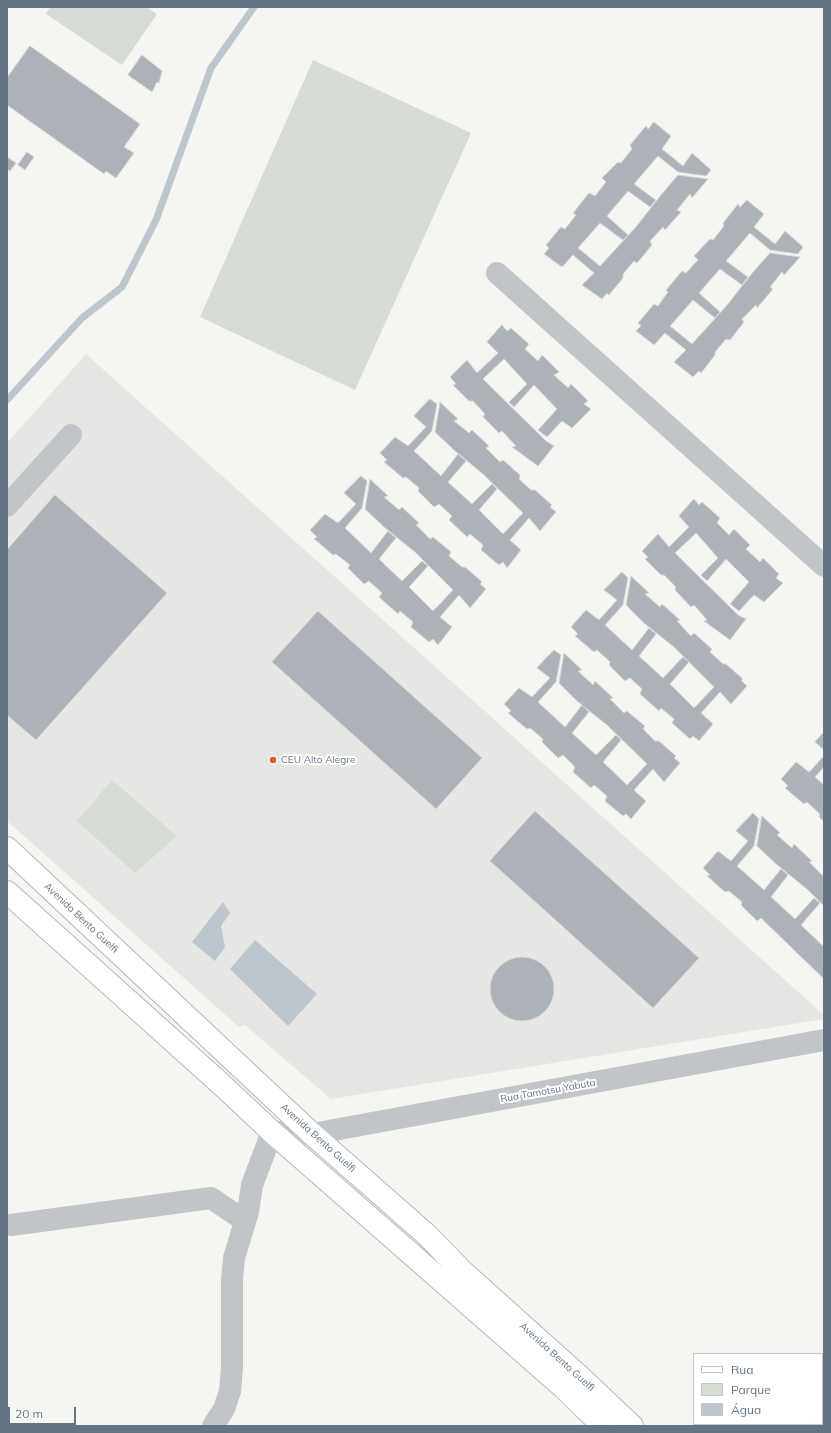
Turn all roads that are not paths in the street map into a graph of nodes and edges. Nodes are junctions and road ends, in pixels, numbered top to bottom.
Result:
1 (497, 273) dead end
2 (71, 435) dead end
3 (7, 506) edge
4 (824, 566) edge
5 (7, 848) edge
6 (7, 892) edge
7 (824, 1040) edge
8 (272, 1132) junction
9 (312, 1134) junction
10 (245, 1221) junction
11 (11, 1224) dead end
12 (212, 1426) edge
13 (603, 1426) edge
14 (632, 1426) edge

1 - 4 street
2 - 3 street
5 - 9 main road, Avenida Bento Guelfi
6 - 8 main road, Avenida Bento Guelfi
7 - 9 street, Rua Tamotsu Yabuta
8 - 9 street, Rua Tamotsu Yabuta
8 - 10 street
8 - 13 main road, Avenida Bento Guelfi
9 - 14 main road, Avenida Bento Guelfi
10 - 11 street
10 - 12 street

